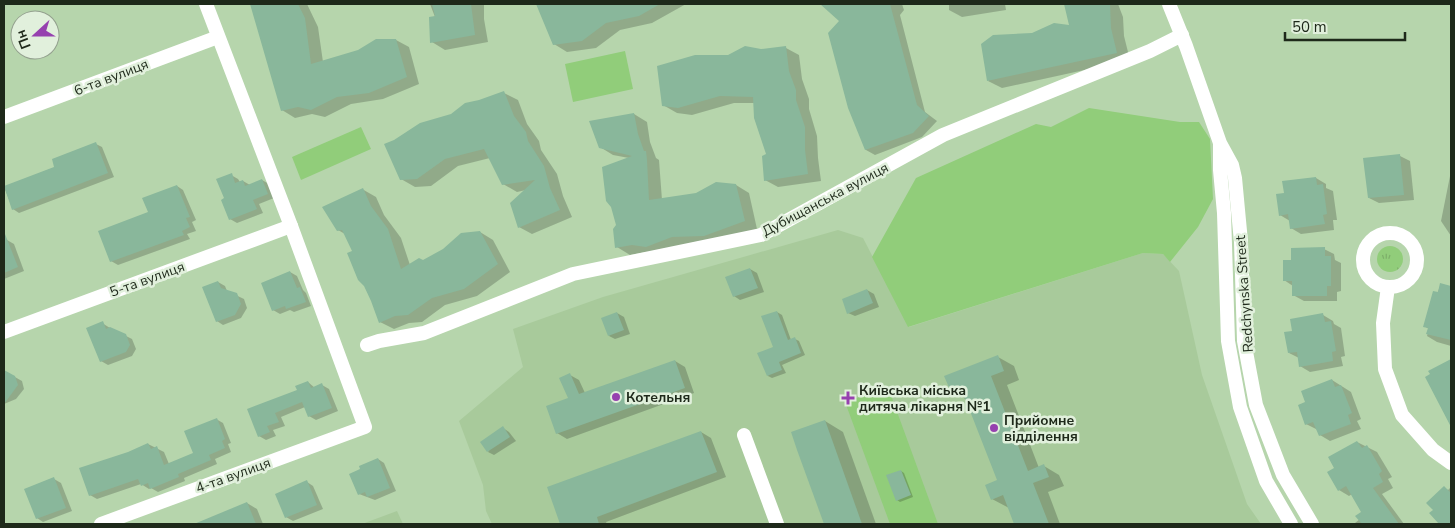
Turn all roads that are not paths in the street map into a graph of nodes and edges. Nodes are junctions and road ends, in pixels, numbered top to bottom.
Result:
1 (206, 4) edge
2 (1169, 4) edge
3 (1182, 34) junction
4 (218, 36) junction
5 (4, 117) edge
6 (1220, 143) junction
7 (291, 226) junction
8 (1388, 286) dead end
9 (4, 332) edge
10 (367, 345) dead end
11 (744, 436) dead end
12 (1451, 463) edge
13 (101, 524) edge
14 (777, 524) edge
15 (1291, 524) edge
16 (1312, 524) edge

1 - 4 street
2 - 3 street, Redchynska Street
3 - 6 street, Redchynska Street
3 - 10 street, Дубищанська вулиця
4 - 5 street, 6-та вулиця
4 - 7 street
6 - 15 street, Redchynska Street
6 - 16 street, Redchynska Street
7 - 9 street, 5-та вулиця
7 - 13 street, 4-та вулиця
8 - 12 street
11 - 14 street

